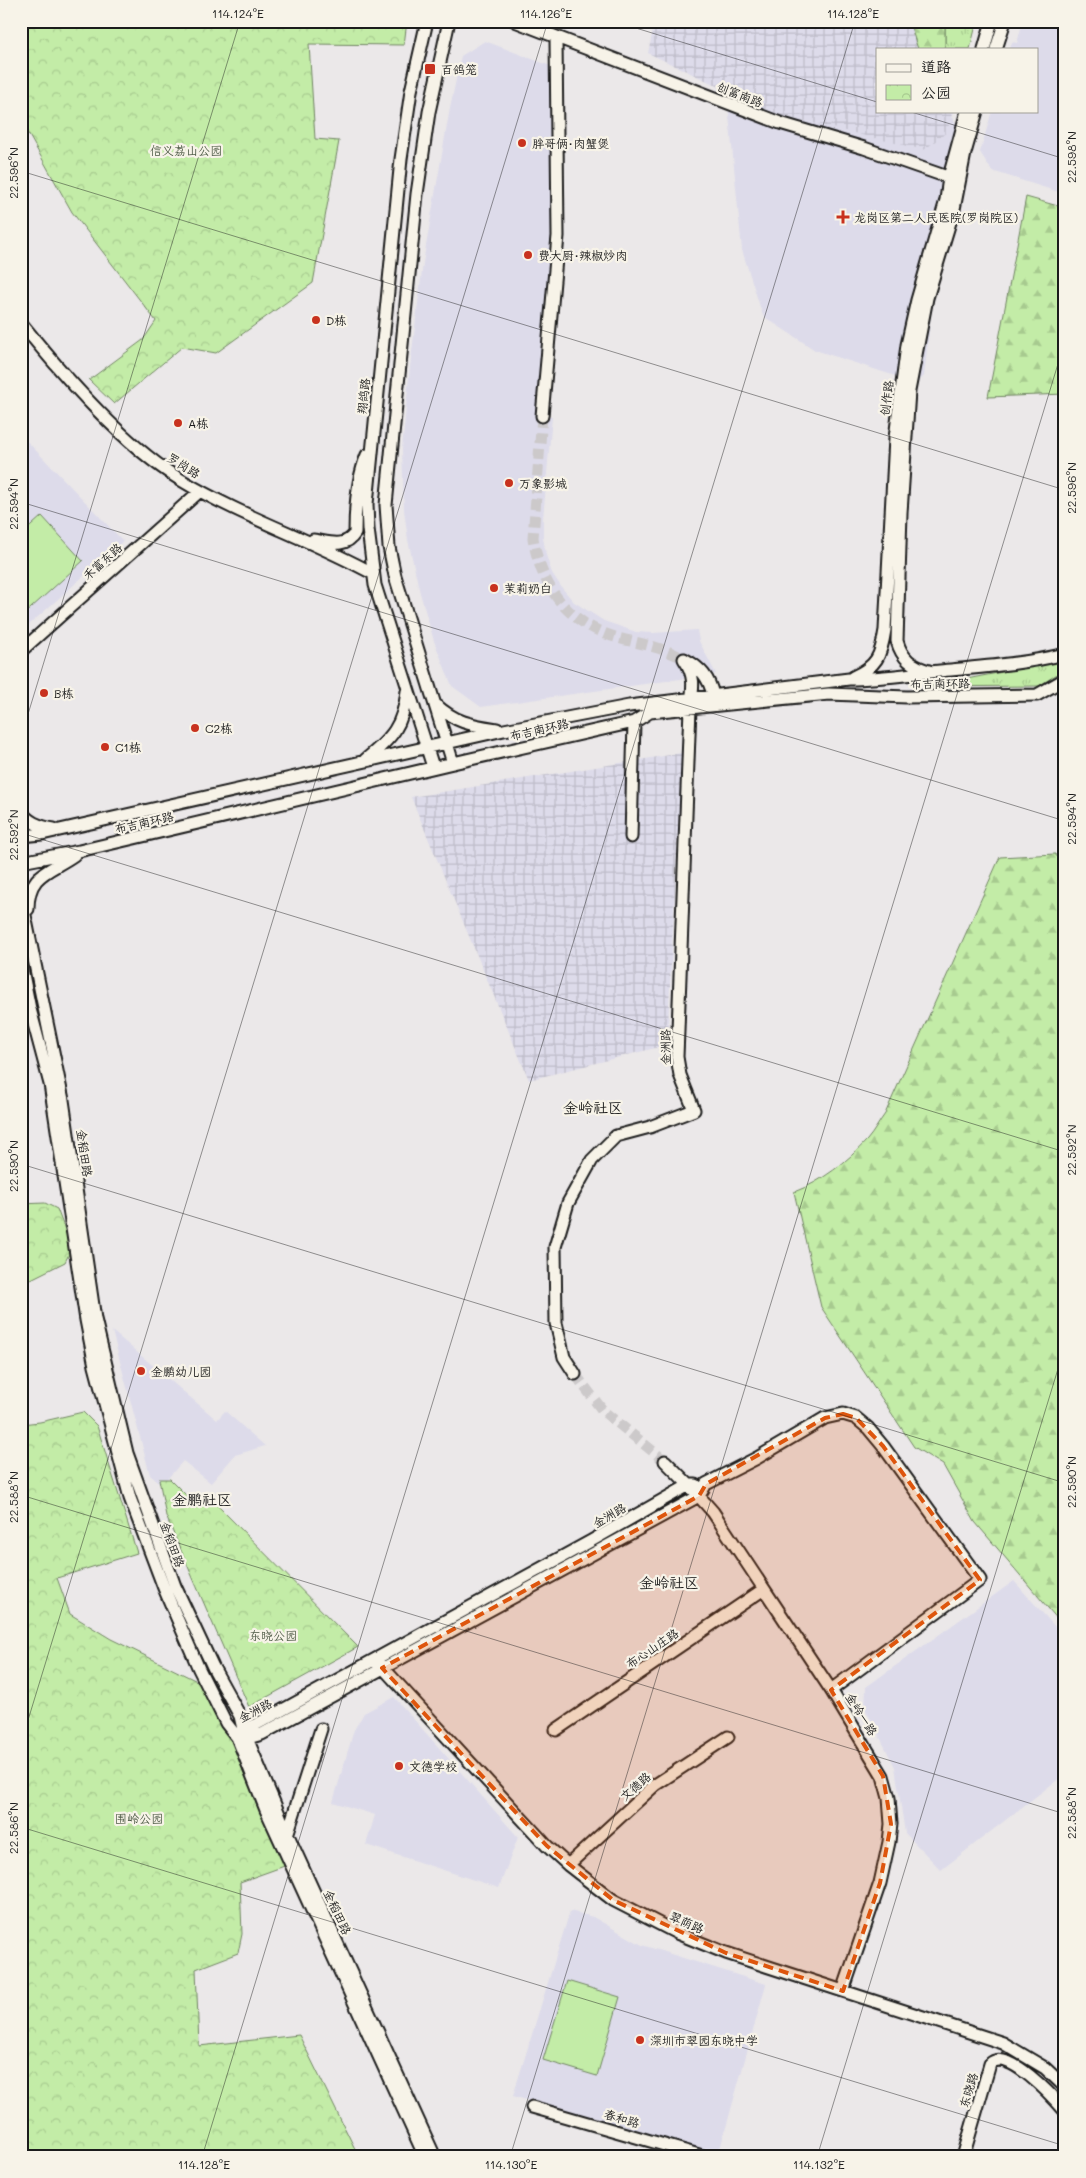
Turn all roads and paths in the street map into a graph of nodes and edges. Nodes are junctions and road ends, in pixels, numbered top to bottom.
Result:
1 (426, 21) edge
2 (449, 21) edge
3 (515, 21) edge
4 (992, 21) edge
5 (1005, 21) edge
6 (556, 39) junction
7 (984, 48) edge
8 (996, 48) edge
9 (967, 112) edge
10 (977, 112) edge
11 (954, 179) junction
12 (21, 323) edge
13 (542, 416) tunnel mouth
14 (900, 439) junction
15 (372, 444) junction
16 (200, 491) junction
17 (297, 537) junction
18 (372, 573) junction
19 (21, 651) edge
20 (1065, 654) edge
21 (932, 672) junction
22 (849, 679) junction
23 (1065, 679) edge
24 (407, 686) junction
25 (713, 695) junction
26 (434, 703) junction
27 (691, 703) junction
28 (634, 722) junction
29 (504, 730) junction
30 (446, 743) junction
31 (427, 747) junction
32 (362, 762) junction
33 (453, 763) junction
34 (433, 767) junction
35 (21, 811) edge
36 (63, 829) junction
37 (21, 836) edge
38 (631, 837) dead end
39 (79, 851) junction
40 (21, 862) edge
41 (21, 896) edge
42 (26, 928) junction
43 (21, 964) edge
44 (575, 1374) tunnel mouth
45 (665, 1461) tunnel mouth
46 (706, 1484) junction
47 (689, 1485) junction
48 (699, 1496) junction
49 (764, 1589) junction
50 (379, 1664) junction
51 (831, 1690) junction
52 (320, 1729) dead end
53 (556, 1730) dead end
54 (243, 1735) junction
55 (728, 1737) dead end
56 (287, 1833) junction
57 (284, 1849) junction
58 (568, 1866) junction
59 (842, 1990) junction
60 (1065, 2087) edge
61 (532, 2107) dead end
62 (1065, 2111) edge
63 (425, 2157) edge
64 (435, 2157) edge
65 (706, 2157) edge
66 (963, 2157) edge

1 - 15 street, 翔鸽路
2 - 26 street
3 - 6 street, 创富南路
4 - 7 street
5 - 8 street
6 - 11 street, 创富南路
6 - 13 street
9 - 11 street, 创作路
10 - 11 street, 创作路
11 - 14 street, 创作路
12 - 16 street, 罗岗路
14 - 21 street, 创作路
14 - 22 street, 创作路
15 - 17 street
15 - 18 street, 翔鸽路
16 - 17 street, 罗岗路
16 - 19 street, 禾富东路
17 - 18 street, 罗岗路
18 - 24 street, 翔鸽路
20 - 21 street, 布吉南环路
21 - 22 street, 布吉南环路
22 - 25 street, 布吉南环路
23 - 27 street, 布吉南环路
24 - 31 street, 翔鸽路
24 - 32 street
25 - 27 street, 布吉南环路
25 - 27 street
26 - 29 street
26 - 30 street
27 - 28 street, 布吉南环路
27 - 29 street, 布吉南环路
27 - 44 street, 金洲路
28 - 33 street, 布吉南环路
28 - 38 street
29 - 30 street, 布吉南环路
30 - 31 street, 布吉南环路
30 - 33 street
31 - 32 street, 布吉南环路
31 - 34 street, 翔鸽路
32 - 36 street, 布吉南环路
33 - 34 street, 布吉南环路
34 - 39 street, 布吉南环路
35 - 36 street
36 - 37 street, 布吉南环路
39 - 40 street, 布吉南环路
39 - 42 street
41 - 42 street, 金稻田路
42 - 54 street, 金稻田路
43 - 54 street, 金稻田路
45 - 47 street
46 - 47 street
46 - 48 street
46 - 51 street
47 - 48 street, 金岭一路
47 - 50 street, 金洲路
48 - 49 street, 金岭一路
48 - 50 street, 金洲路
49 - 51 street, 金岭一路
49 - 53 street, 布心山庄路
50 - 54 street, 金洲路
50 - 58 street, 翠荫路
51 - 59 street, 金岭一路
52 - 56 street
54 - 56 street, 金稻田路
54 - 57 street, 金稻田路
55 - 58 street, 文德路
56 - 57 street
56 - 64 street, 金稻田路
57 - 63 street, 金稻田路
58 - 59 street, 翠荫路
59 - 60 street, 翠荫路
61 - 65 street, 春和路
62 - 66 street, 东晓路

